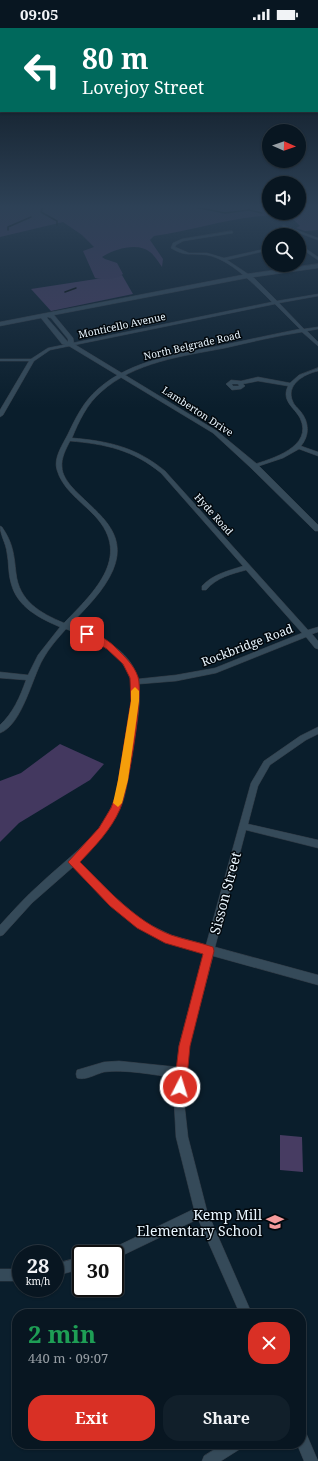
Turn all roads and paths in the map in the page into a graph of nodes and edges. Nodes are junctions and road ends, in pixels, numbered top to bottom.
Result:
1 (244, 274) edge
2 (262, 274) edge
3 (247, 276) junction
4 (318, 295) edge
5 (276, 302) junction
6 (47, 315) junction
7 (0, 324) edge
8 (318, 328) edge
9 (304, 330) junction
10 (71, 345) junction
11 (318, 345) edge
12 (0, 360) edge
13 (32, 360) junction
14 (318, 369) edge
15 (122, 375) junction
16 (240, 383) dead end
17 (292, 385) junction
18 (0, 415) edge
19 (68, 439) junction
20 (297, 446) junction
21 (318, 454) edge
22 (254, 466) junction
23 (0, 528) edge
24 (318, 529) edge
25 (248, 567) junction
26 (204, 588) dead end
27 (65, 625) junction
28 (318, 629) edge
29 (306, 633) junction
30 (318, 646) edge
31 (0, 675) edge
32 (31, 678) junction
33 (135, 682) junction
34 (0, 730) edge
35 (318, 730) edge
36 (243, 826) junction
37 (318, 844) edge
38 (74, 862) junction
39 (0, 932) edge
40 (209, 951) junction
41 (318, 980) edge
42 (181, 1073) junction
43 (80, 1074) dead end
44 (201, 1212) junction
45 (124, 1249) edge
46 (0, 1275) edge
47 (12, 1275) edge
48 (244, 1309) edge
49 (227, 1449) edge
50 (306, 1449) edge
51 (209, 1461) edge
52 (311, 1461) edge

1 - 3 street
2 - 3 street
3 - 5 street
3 - 6 street
4 - 5 street, Monticello Avenue
5 - 9 street
5 - 10 street, Monticello Avenue
6 - 7 street
6 - 10 street
6 - 10 street, Lamberton Drive
8 - 9 street, North Belgrade Road
9 - 11 street
9 - 15 street, North Belgrade Road
10 - 13 street, Monticello Avenue
10 - 15 street, Lamberton Drive
12 - 13 street
13 - 18 street
14 - 17 street
15 - 19 street, North Belgrade Road
15 - 22 street, Lamberton Drive
16 - 17 street
17 - 20 street
19 - 25 street, Hyde Road
19 - 27 street, North Belgrade Road
20 - 21 street
20 - 22 street
22 - 24 street, Lamberton Drive
23 - 27 street
25 - 26 street
25 - 29 street, Hyde Road
27 - 32 street, North Belgrade Road
27 - 33 street
28 - 29 street, Rockbridge Road
29 - 30 street, Hyde Road
29 - 33 street, Rockbridge Road
31 - 32 street
32 - 34 street, North Belgrade Road
33 - 38 street
35 - 36 street, Sisson Street
36 - 37 street
36 - 40 street, Sisson Street
38 - 39 street
38 - 40 street
40 - 41 street
40 - 42 street, Sisson Street
42 - 43 street
42 - 44 street, Sisson Street
44 - 45 street
44 - 48 street, Sisson Street
46 - 47 street
49 - 51 street
50 - 52 street

